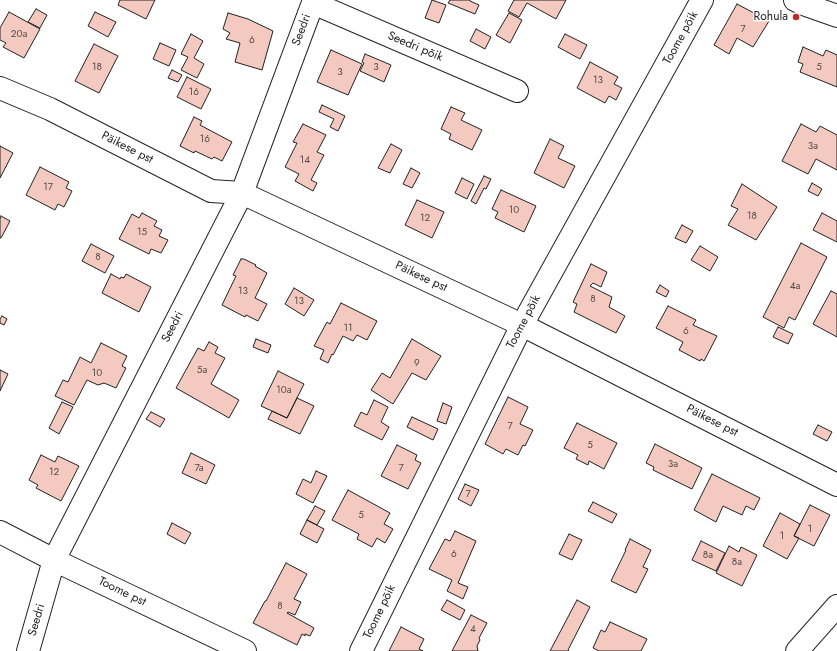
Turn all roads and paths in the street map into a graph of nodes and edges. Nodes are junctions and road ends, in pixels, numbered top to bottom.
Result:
1 (702, 0) edge
2 (795, 0) edge
3 (313, 1) edge
4 (837, 16) edge
5 (0, 88) edge
6 (517, 91) dead end
7 (242, 193) junction
8 (522, 325) junction
9 (837, 485) edge
10 (0, 532) edge
11 (54, 560) junction
12 (837, 606) edge
13 (28, 651) edge
14 (245, 651) edge
15 (361, 651) edge
16 (797, 651) edge

1 - 8 street, Toome põik
2 - 4 street
3 - 6 street, Seedri põik
3 - 7 street, Seedri
5 - 7 street, Päikese pst
7 - 8 street, Päikese pst
7 - 11 street, Seedri
8 - 9 street, Päikese pst
8 - 15 street, Toome põik
10 - 11 street, Toome pst
11 - 13 street, Seedri
11 - 14 street, Toome pst
12 - 16 street

